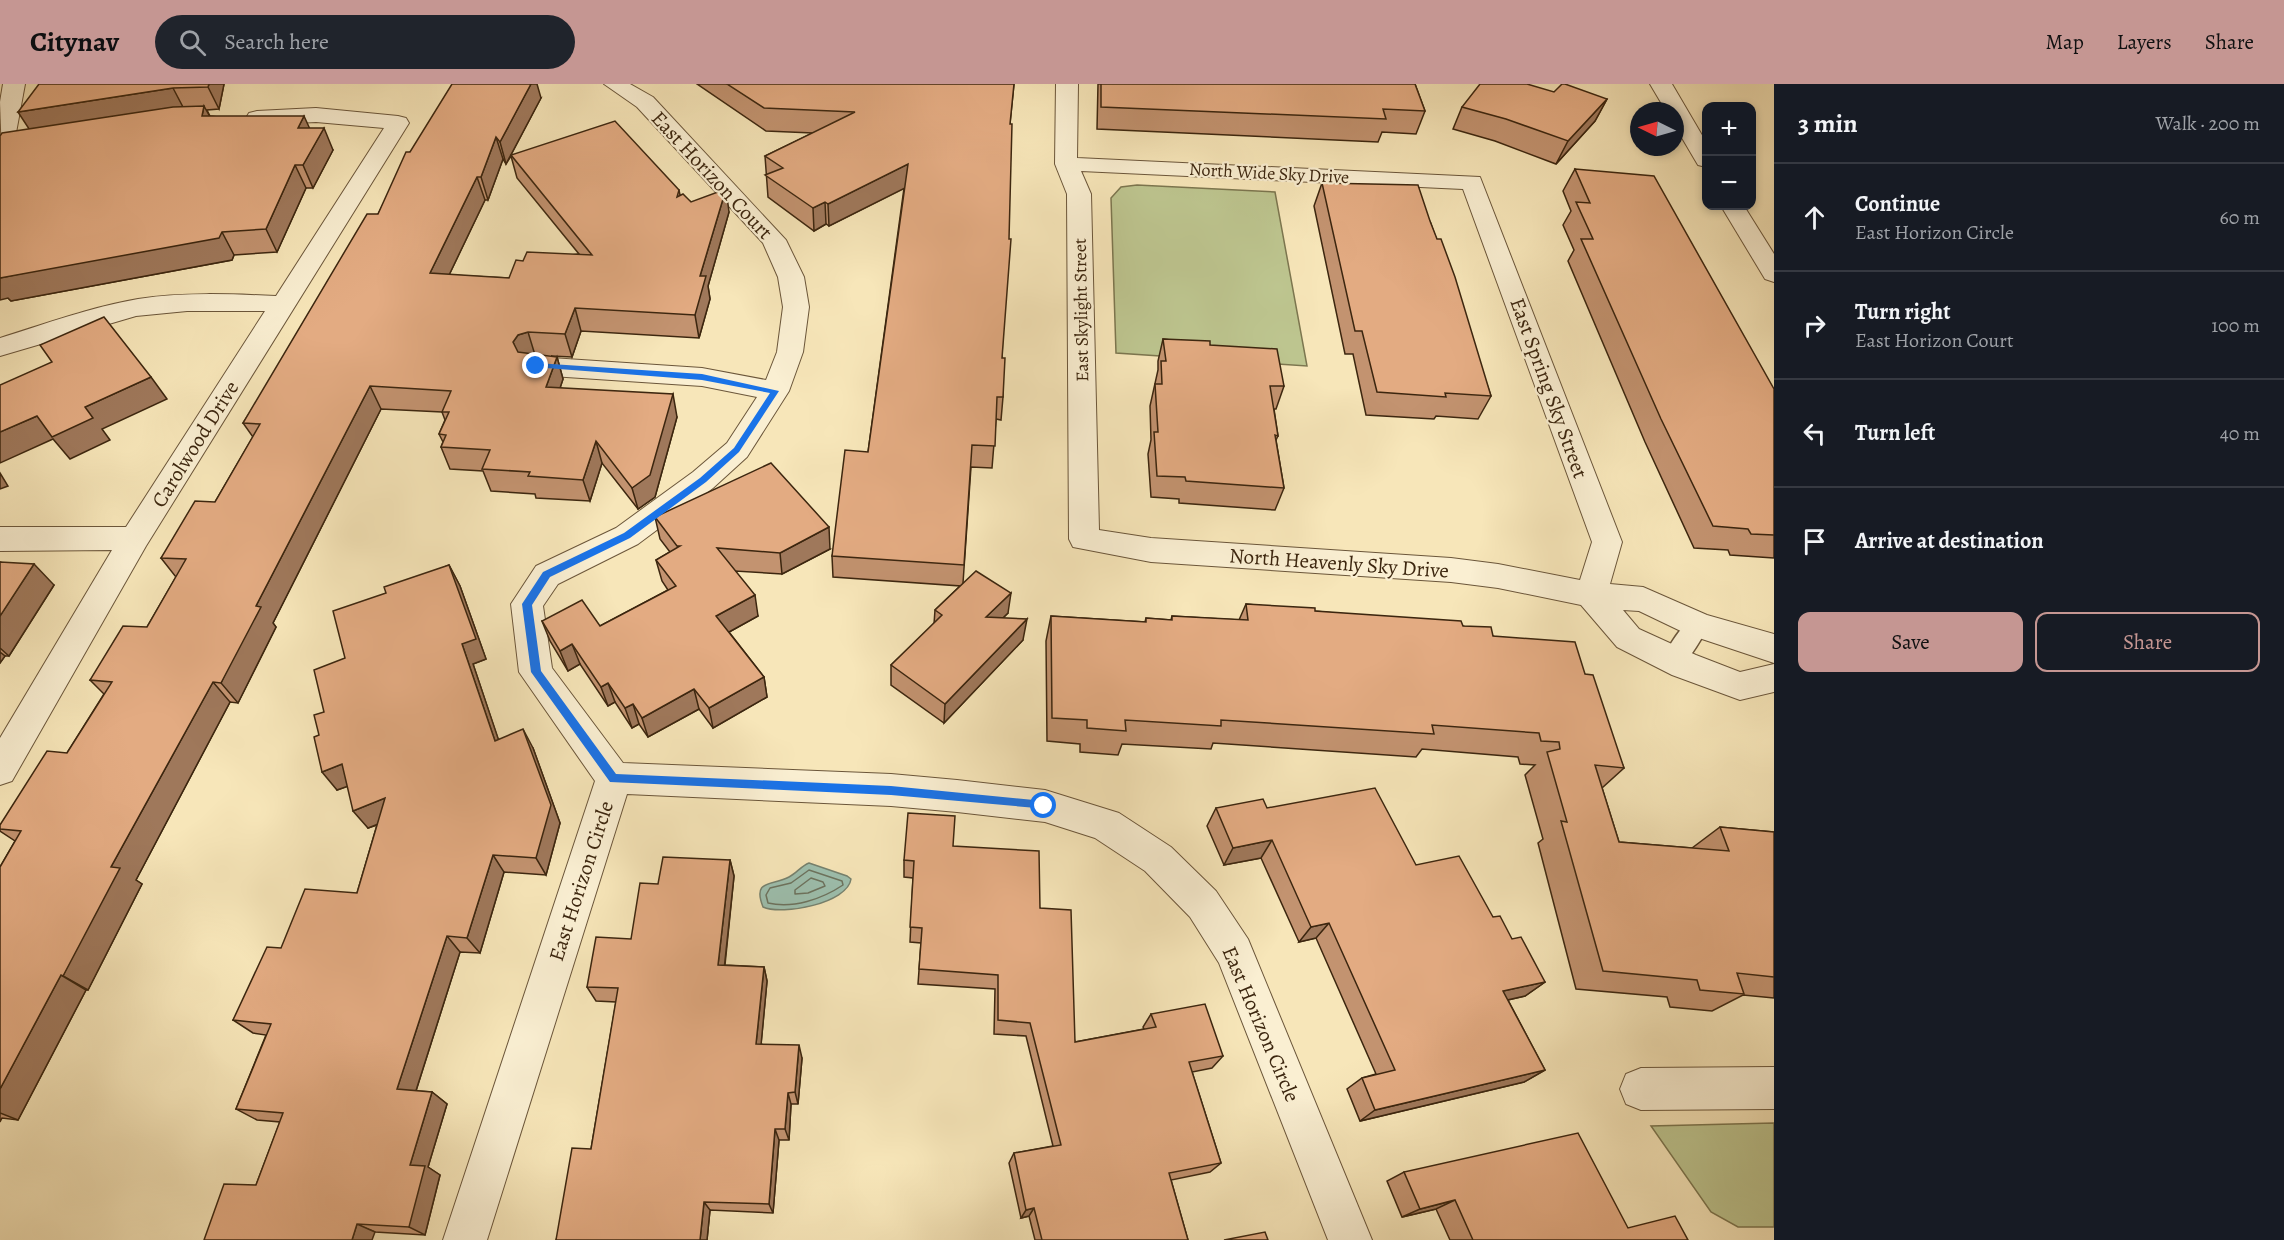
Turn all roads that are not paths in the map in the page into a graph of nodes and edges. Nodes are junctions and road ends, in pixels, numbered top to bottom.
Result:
1 (14, 84) edge
2 (1067, 84) edge
3 (1661, 84) edge
4 (637, 89) edge
5 (232, 118) edge
6 (24, 145) edge
7 (1, 149) edge
8 (1705, 156) edge
9 (1066, 164) junction
10 (1472, 182) joint
11 (1735, 210) edge
12 (1774, 274) edge
13 (283, 304) junction
14 (0, 347) edge
15 (536, 366) edge
16 (775, 391) junction
17 (135, 538) junction
18 (0, 539) edge
19 (1084, 539) joint
20 (1592, 596) junction
21 (1698, 625) junction
22 (1774, 650) edge
23 (1673, 660) junction
24 (1774, 678) edge
25 (0, 770) edge
26 (614, 778) junction
27 (1774, 1088) edge
28 (1641, 1089) dead end
29 (465, 1240) edge
30 (1350, 1240) edge

1 - 7 street
2 - 9 street, East Skylight Street
3 - 8 street
4 - 16 street, East Horizon Court
5 - 13 street, Carolwood Drive
6 - 7 street
9 - 10 street, North Wide Sky Drive
9 - 19 street, East Skylight Street
10 - 20 street, East Spring Sky Street
11 - 12 street
13 - 14 street
13 - 17 street, Carolwood Drive
15 - 16 street
16 - 26 street, East Horizon Court
17 - 18 street
17 - 25 street, Carolwood Drive
19 - 20 street, North Heavenly Sky Drive
20 - 21 street, North Heavenly Sky Drive
20 - 23 street
21 - 22 street, North Heavenly Sky Drive
21 - 23 lane
23 - 24 street
26 - 29 street, East Horizon Circle
26 - 30 street, East Horizon Circle
27 - 28 street

